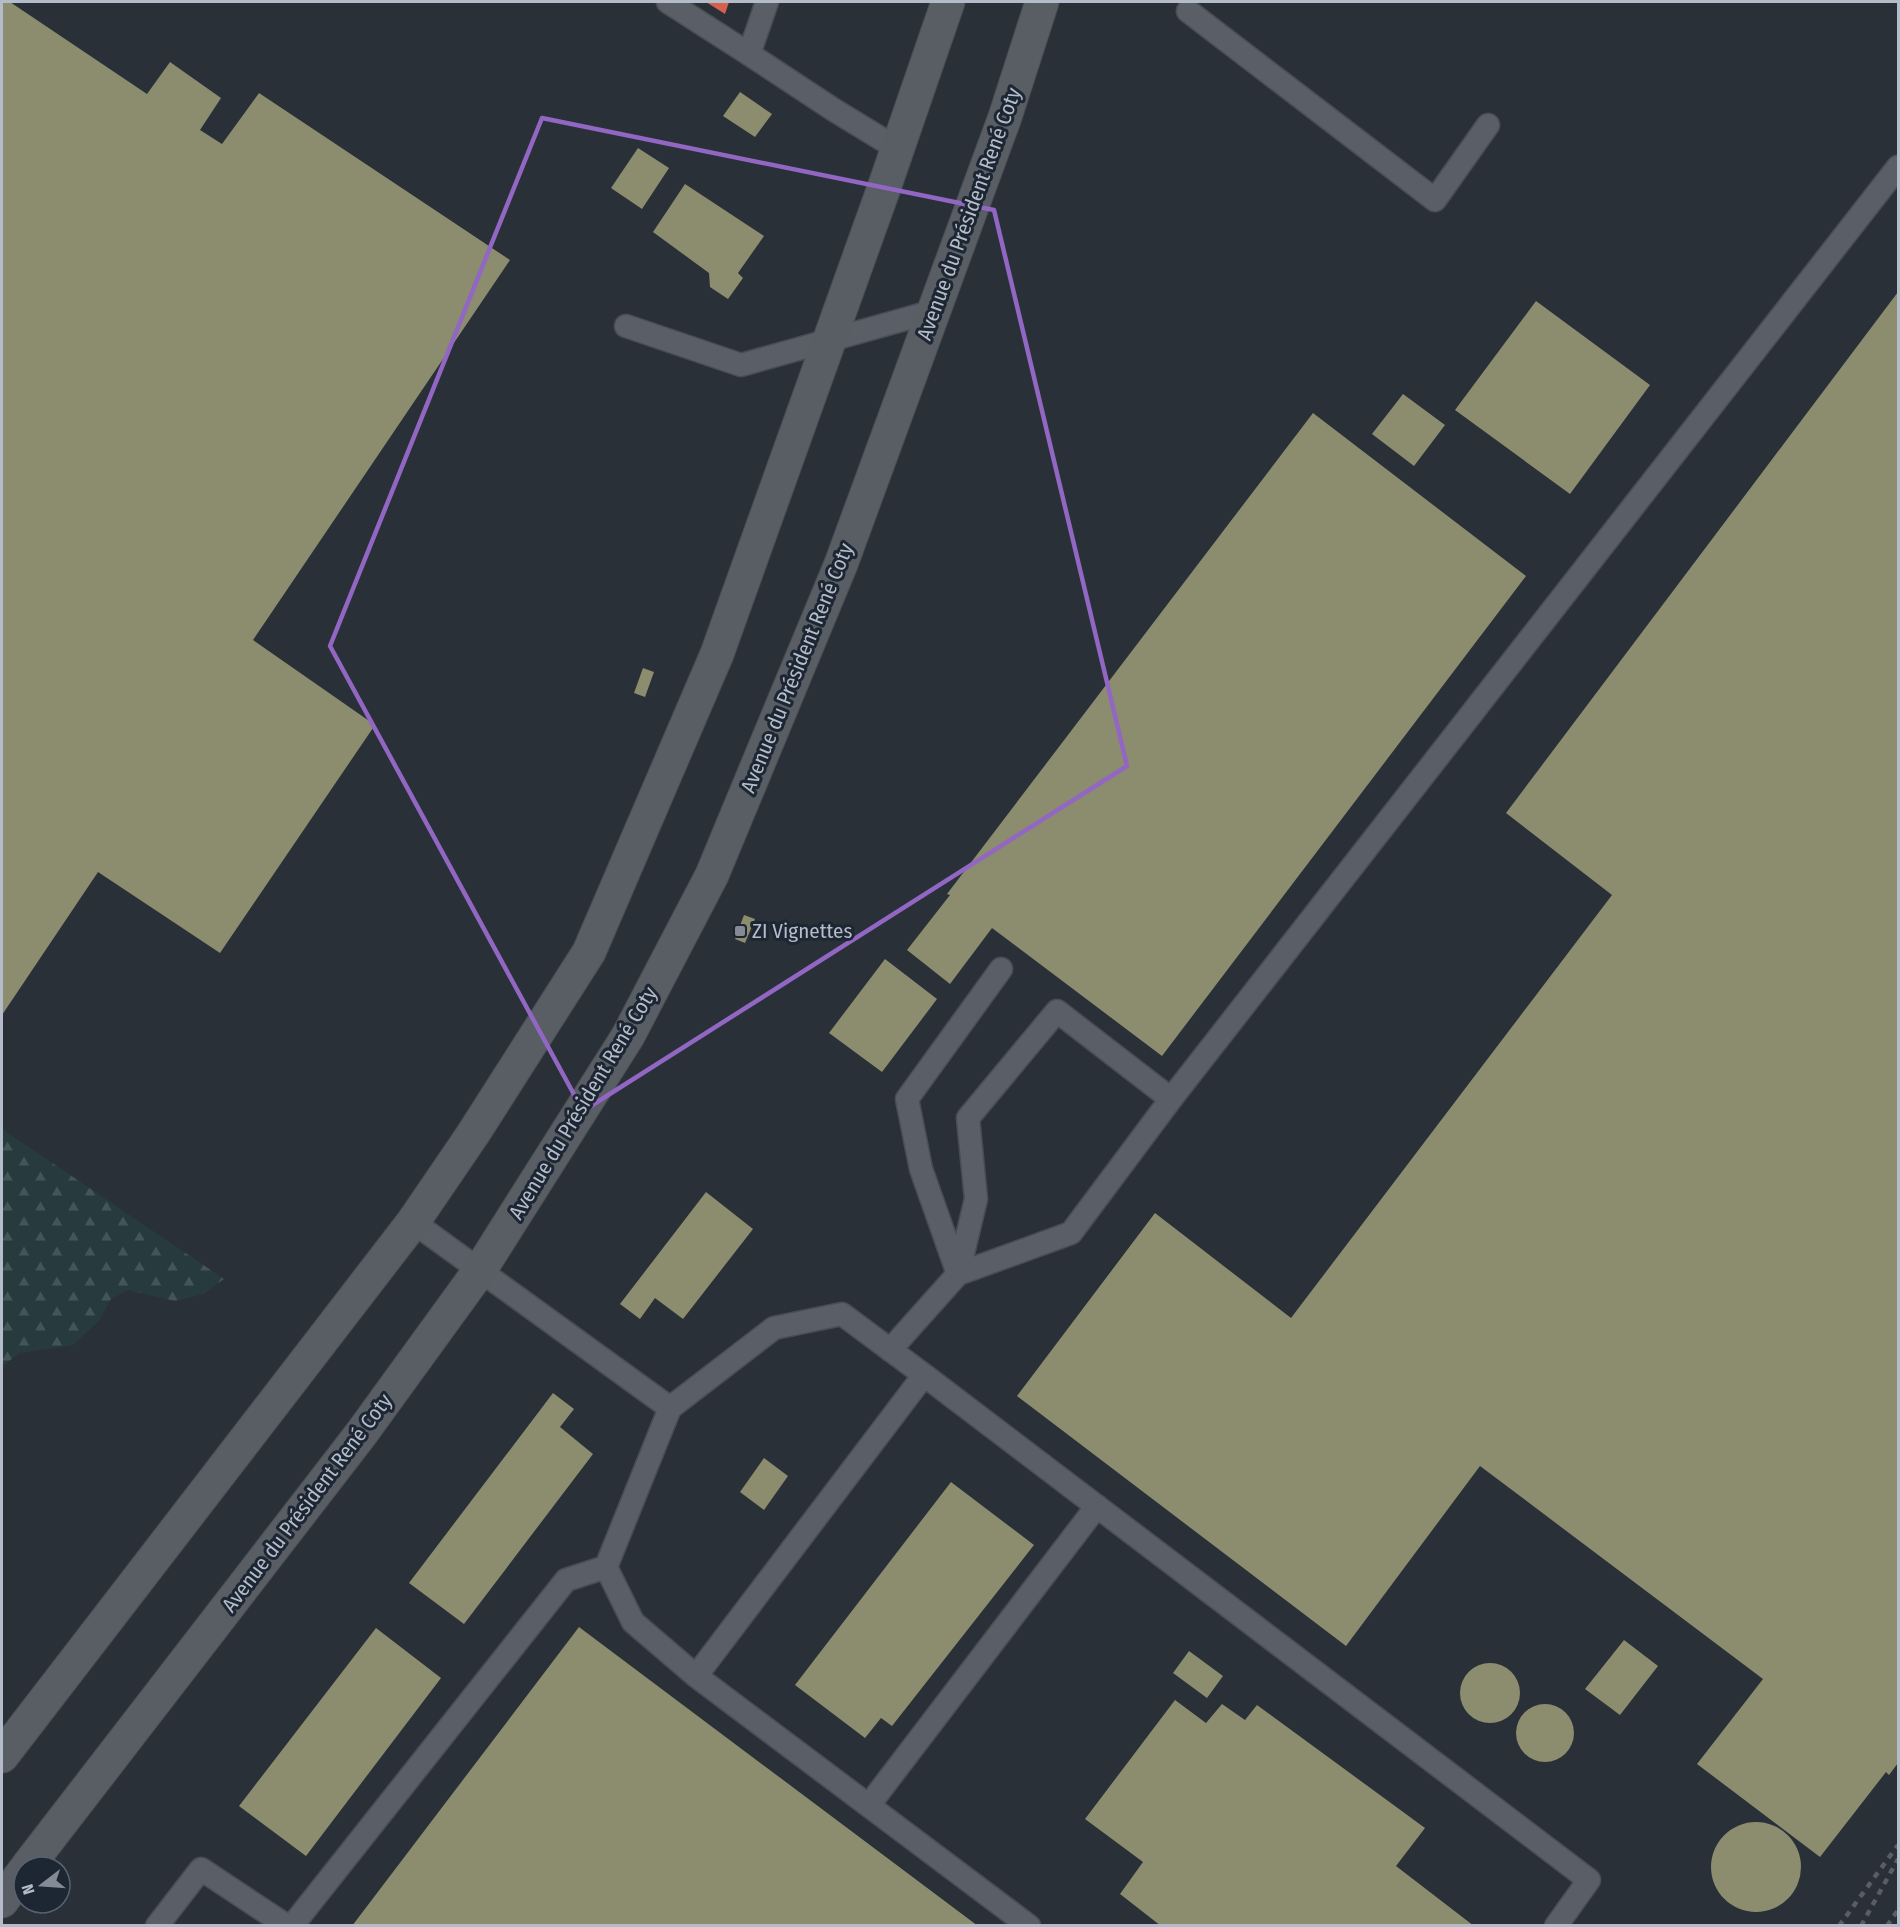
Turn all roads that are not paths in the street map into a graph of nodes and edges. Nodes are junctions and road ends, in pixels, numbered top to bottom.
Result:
1 (668, 2) edge
2 (767, 2) edge
3 (948, 2) edge
4 (1042, 2) edge
5 (1188, 12) dead end
6 (749, 54) junction
7 (1488, 125) dead end
8 (898, 148) junction
9 (1899, 167) edge
10 (934, 311) junction
11 (626, 326) dead end
12 (830, 340) junction
13 (1001, 969) dead end
14 (1171, 1099) junction
15 (413, 1222) junction
16 (480, 1270) junction
17 (958, 1274) junction
18 (890, 1350) junction
19 (924, 1375) junction
20 (670, 1407) junction
21 (1097, 1506) junction
22 (606, 1567) junction
23 (696, 1676) junction
24 (2, 1756) edge
25 (869, 1805) junction
26 (36, 1855) edge
27 (12, 1887) edge
28 (2, 1901) edge
29 (157, 1926) edge
30 (287, 1926) edge
31 (292, 1926) edge
32 (1029, 1926) edge
33 (1556, 1926) edge

1 - 6 lane
2 - 6 lane
3 - 8 main road
4 - 10 main road, Avenue du Président René Coty
5 - 7 lane
6 - 8 lane
8 - 12 main road
9 - 14 lane
10 - 12 lane
10 - 16 main road, Avenue du Président René Coty
11 - 12 lane
12 - 15 main road
13 - 17 lane
14 - 17 lane
14 - 17 lane
15 - 16 lane
15 - 24 main road
16 - 20 lane
16 - 26 main road, Avenue du Président René Coty
17 - 18 lane
18 - 19 lane
18 - 20 lane
19 - 21 lane
19 - 23 lane
20 - 22 lane
21 - 25 lane
21 - 33 lane
22 - 23 lane
22 - 31 lane
23 - 25 lane
25 - 32 lane
27 - 28 main road
29 - 30 lane

